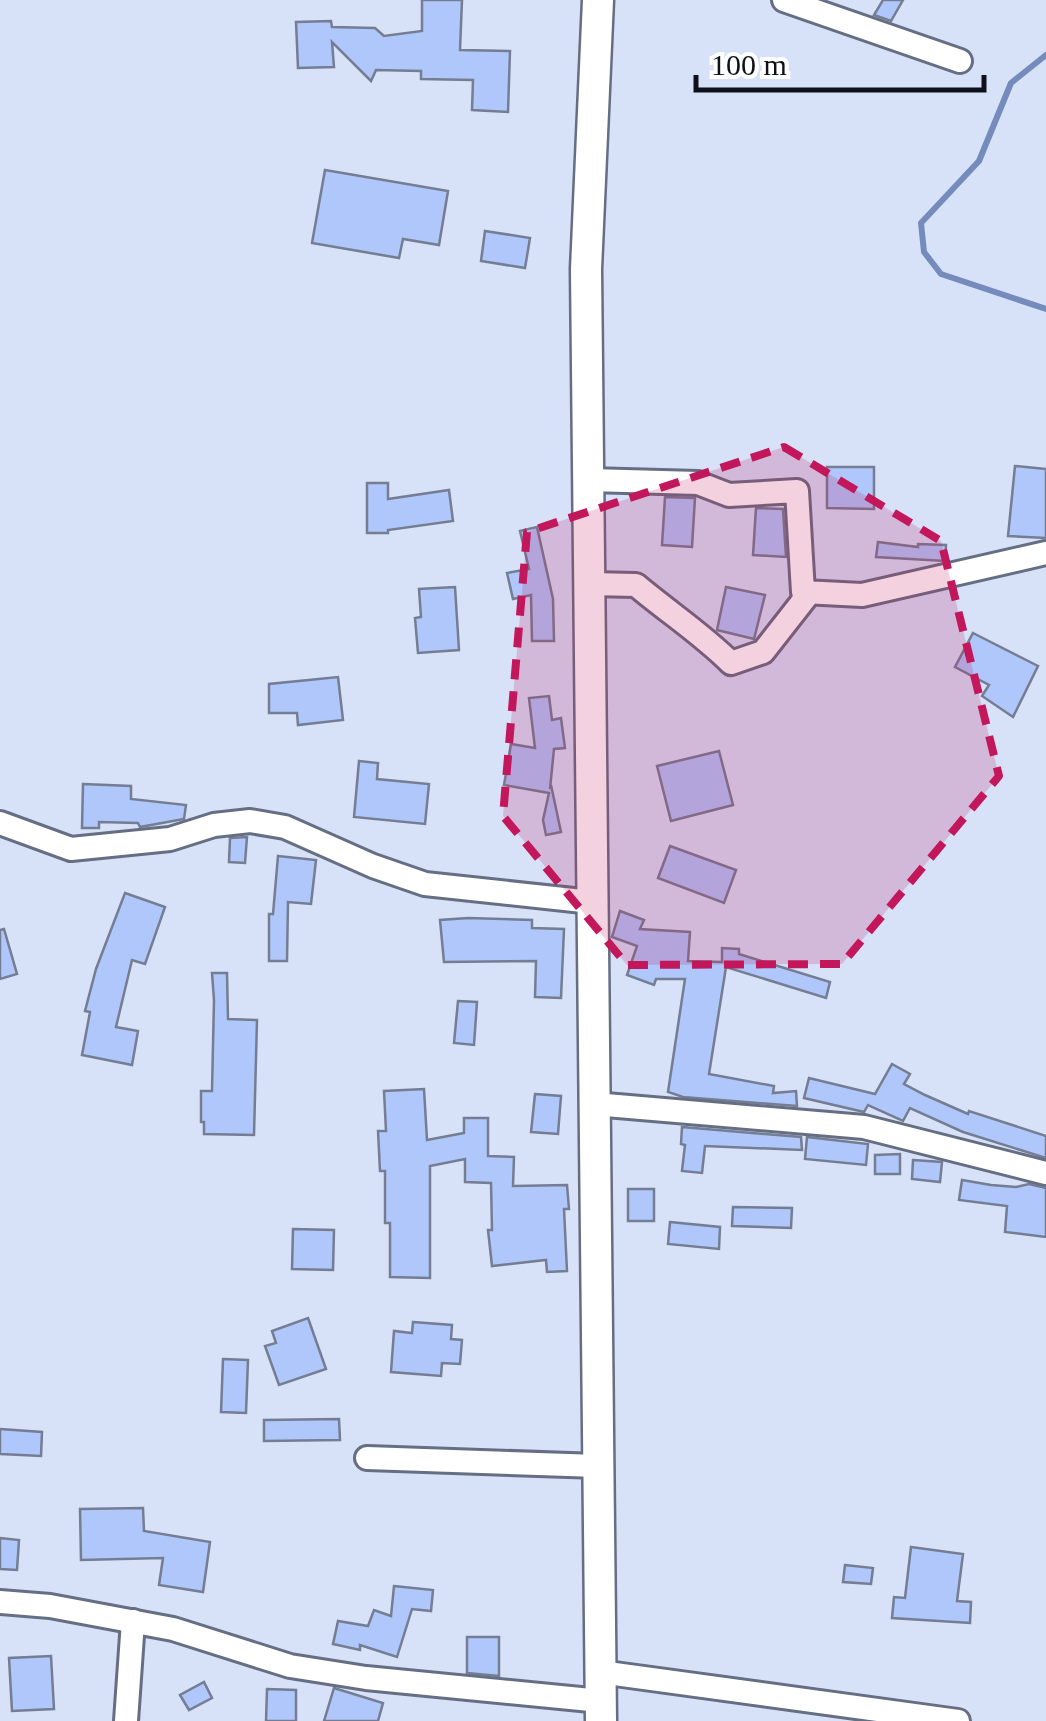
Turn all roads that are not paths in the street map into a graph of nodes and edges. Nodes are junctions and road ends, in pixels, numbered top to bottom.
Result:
1 (598, 0) edge
2 (784, 0) edge
3 (960, 60) dead end
4 (589, 480) junction
5 (1046, 553) edge
6 (590, 584) junction
7 (810, 592) junction
8 (0, 823) edge
9 (592, 902) junction
10 (594, 1104) junction
11 (1046, 1173) edge
12 (366, 1458) dead end
13 (598, 1466) junction
14 (0, 1602) edge
15 (133, 1621) junction
16 (600, 1698) edge
17 (126, 1721) edge
18 (958, 1721) edge

1 - 4 main road
2 - 3 street
4 - 6 main road
4 - 7 street
5 - 7 street
6 - 7 street
6 - 9 main road
8 - 9 street
9 - 10 main road
10 - 11 street
10 - 13 main road
12 - 13 street
13 - 16 main road
14 - 15 street
15 - 16 street
15 - 17 street
16 - 18 street

